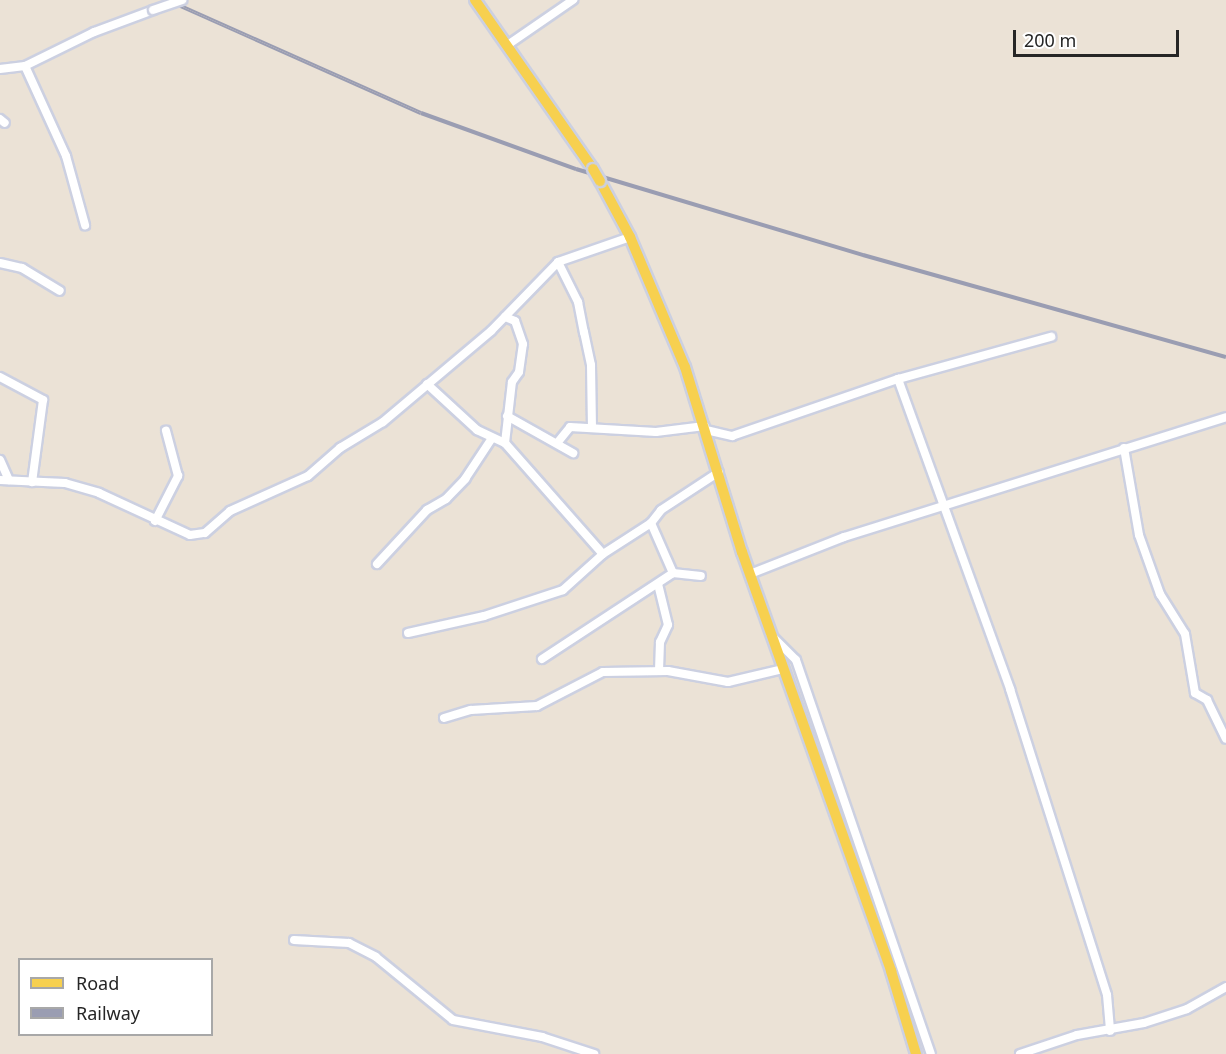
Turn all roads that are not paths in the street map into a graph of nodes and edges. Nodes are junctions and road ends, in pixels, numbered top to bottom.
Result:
1 (182, 0) edge
2 (475, 0) edge
3 (573, 0) edge
4 (509, 44) junction
5 (25, 66) junction
6 (0, 69) edge
7 (86, 225) dead end
8 (630, 237) junction
9 (558, 262) junction
10 (0, 263) edge
11 (60, 291) dead end
12 (506, 317) junction
13 (1051, 337) dead end
14 (0, 377) edge
15 (898, 379) junction
16 (427, 384) junction
17 (507, 416) junction
18 (1226, 417) edge
19 (592, 427) junction
20 (706, 428) junction
21 (166, 431) dead end
22 (492, 438) junction
23 (558, 442) junction
24 (505, 443) junction
25 (1124, 447) junction
26 (573, 453) dead end
27 (0, 460) edge
28 (719, 471) junction
29 (4, 480) edge
30 (32, 482) junction
31 (941, 507) junction
32 (155, 521) junction
33 (651, 523) junction
34 (603, 554) junction
35 (377, 564) dead end
36 (674, 573) junction
37 (750, 574) junction
38 (701, 576) dead end
39 (658, 584) junction
40 (408, 633) dead end
41 (771, 635) junction
42 (542, 659) dead end
43 (783, 669) junction
44 (658, 671) junction
45 (444, 718) dead end
46 (1226, 739) edge
47 (294, 940) dead end
48 (1226, 987) edge
49 (1110, 1031) junction
50 (594, 1054) edge
51 (916, 1054) edge
52 (931, 1054) edge
53 (1020, 1054) edge

1 - 5 street, bridge
2 - 4 main road
3 - 4 street
4 - 8 main road, bridge
5 - 6 street
5 - 7 street
8 - 9 street
8 - 20 main road
9 - 12 street
9 - 19 street
10 - 11 street
12 - 16 street
12 - 17 street
13 - 15 street
14 - 30 street
15 - 20 street
15 - 31 street
16 - 22 street
16 - 32 street
17 - 23 street
17 - 24 street
18 - 25 street
19 - 20 street
19 - 23 street
20 - 28 main road
21 - 32 street
22 - 24 street
22 - 35 street
23 - 26 street
24 - 34 street
25 - 31 street
25 - 46 street
27 - 29 street
28 - 33 street
28 - 37 main road
29 - 30 street
30 - 32 street
31 - 37 street
31 - 49 street
33 - 34 street
33 - 36 street
34 - 40 street
36 - 38 street
36 - 39 street
37 - 41 main road
39 - 42 street
39 - 44 street
41 - 43 main road
41 - 52 street
43 - 44 street
43 - 51 main road
44 - 45 street
47 - 50 street
48 - 49 street
49 - 53 street

